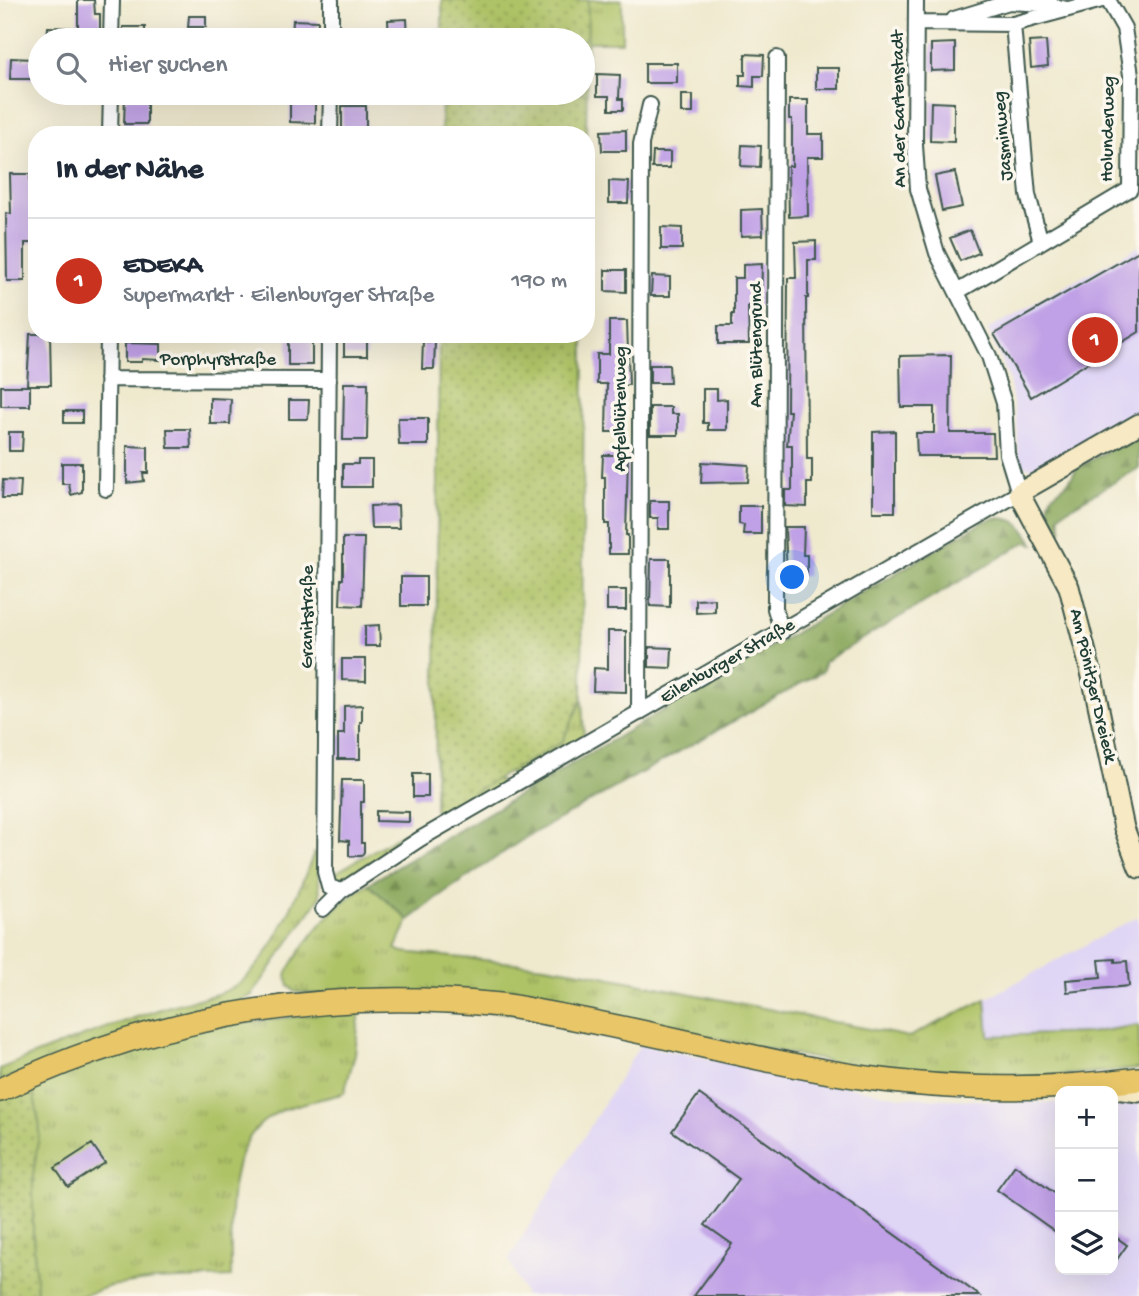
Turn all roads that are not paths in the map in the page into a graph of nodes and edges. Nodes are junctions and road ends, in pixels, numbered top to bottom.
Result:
1 (112, 0) edge
2 (331, 0) edge
3 (916, 0) edge
4 (1102, 0) edge
5 (1108, 0) edge
6 (1068, 9) junction
7 (918, 23) junction
8 (943, 23) junction
9 (1013, 24) junction
10 (111, 28) edge
11 (331, 28) edge
12 (777, 58) dead end
13 (1135, 101) edge
14 (111, 105) edge
15 (331, 105) edge
16 (650, 105) dead end
17 (110, 126) edge
18 (330, 126) edge
19 (1041, 242) junction
20 (957, 292) junction
21 (108, 343) edge
22 (329, 343) edge
23 (107, 379) junction
24 (329, 380) junction
25 (1139, 424) edge
26 (106, 489) dead end
27 (1018, 494) junction
28 (782, 632) junction
29 (639, 713) junction
30 (1139, 868) edge
31 (341, 891) junction
32 (323, 909) dead end
33 (1139, 1079) edge
34 (1091, 1086) edge
35 (1055, 1088) edge
36 (1118, 1089) edge
37 (0, 1090) edge
38 (1139, 1092) edge

1 - 10 street
2 - 11 street
3 - 7 street, An der Gartenstadt
4 - 6 street
5 - 13 street, Holunderweg
6 - 8 street
6 - 9 street
7 - 8 street
7 - 20 street, An der Gartenstadt
8 - 9 street
9 - 19 street, Jasminweg
12 - 28 street, Am Blütengrund
13 - 19 street, Holunderweg
14 - 17 street
15 - 18 street
16 - 29 street, Apfelblütenweg
19 - 20 street, Holunderweg
20 - 27 street, An der Gartenstadt
21 - 23 street
22 - 24 street, Granitstraße
23 - 24 street, Porphyrstraße
23 - 26 street
24 - 31 street, Granitstraße
25 - 27 street, Eilenburger Straße
27 - 28 street, Eilenburger Straße
27 - 30 street, Am Pönitzer Dreieck
28 - 29 street, Eilenburger Straße
29 - 31 street, Eilenburger Straße
31 - 32 street, Eilenburger Straße
33 - 34 main road
35 - 37 main road
36 - 38 street

